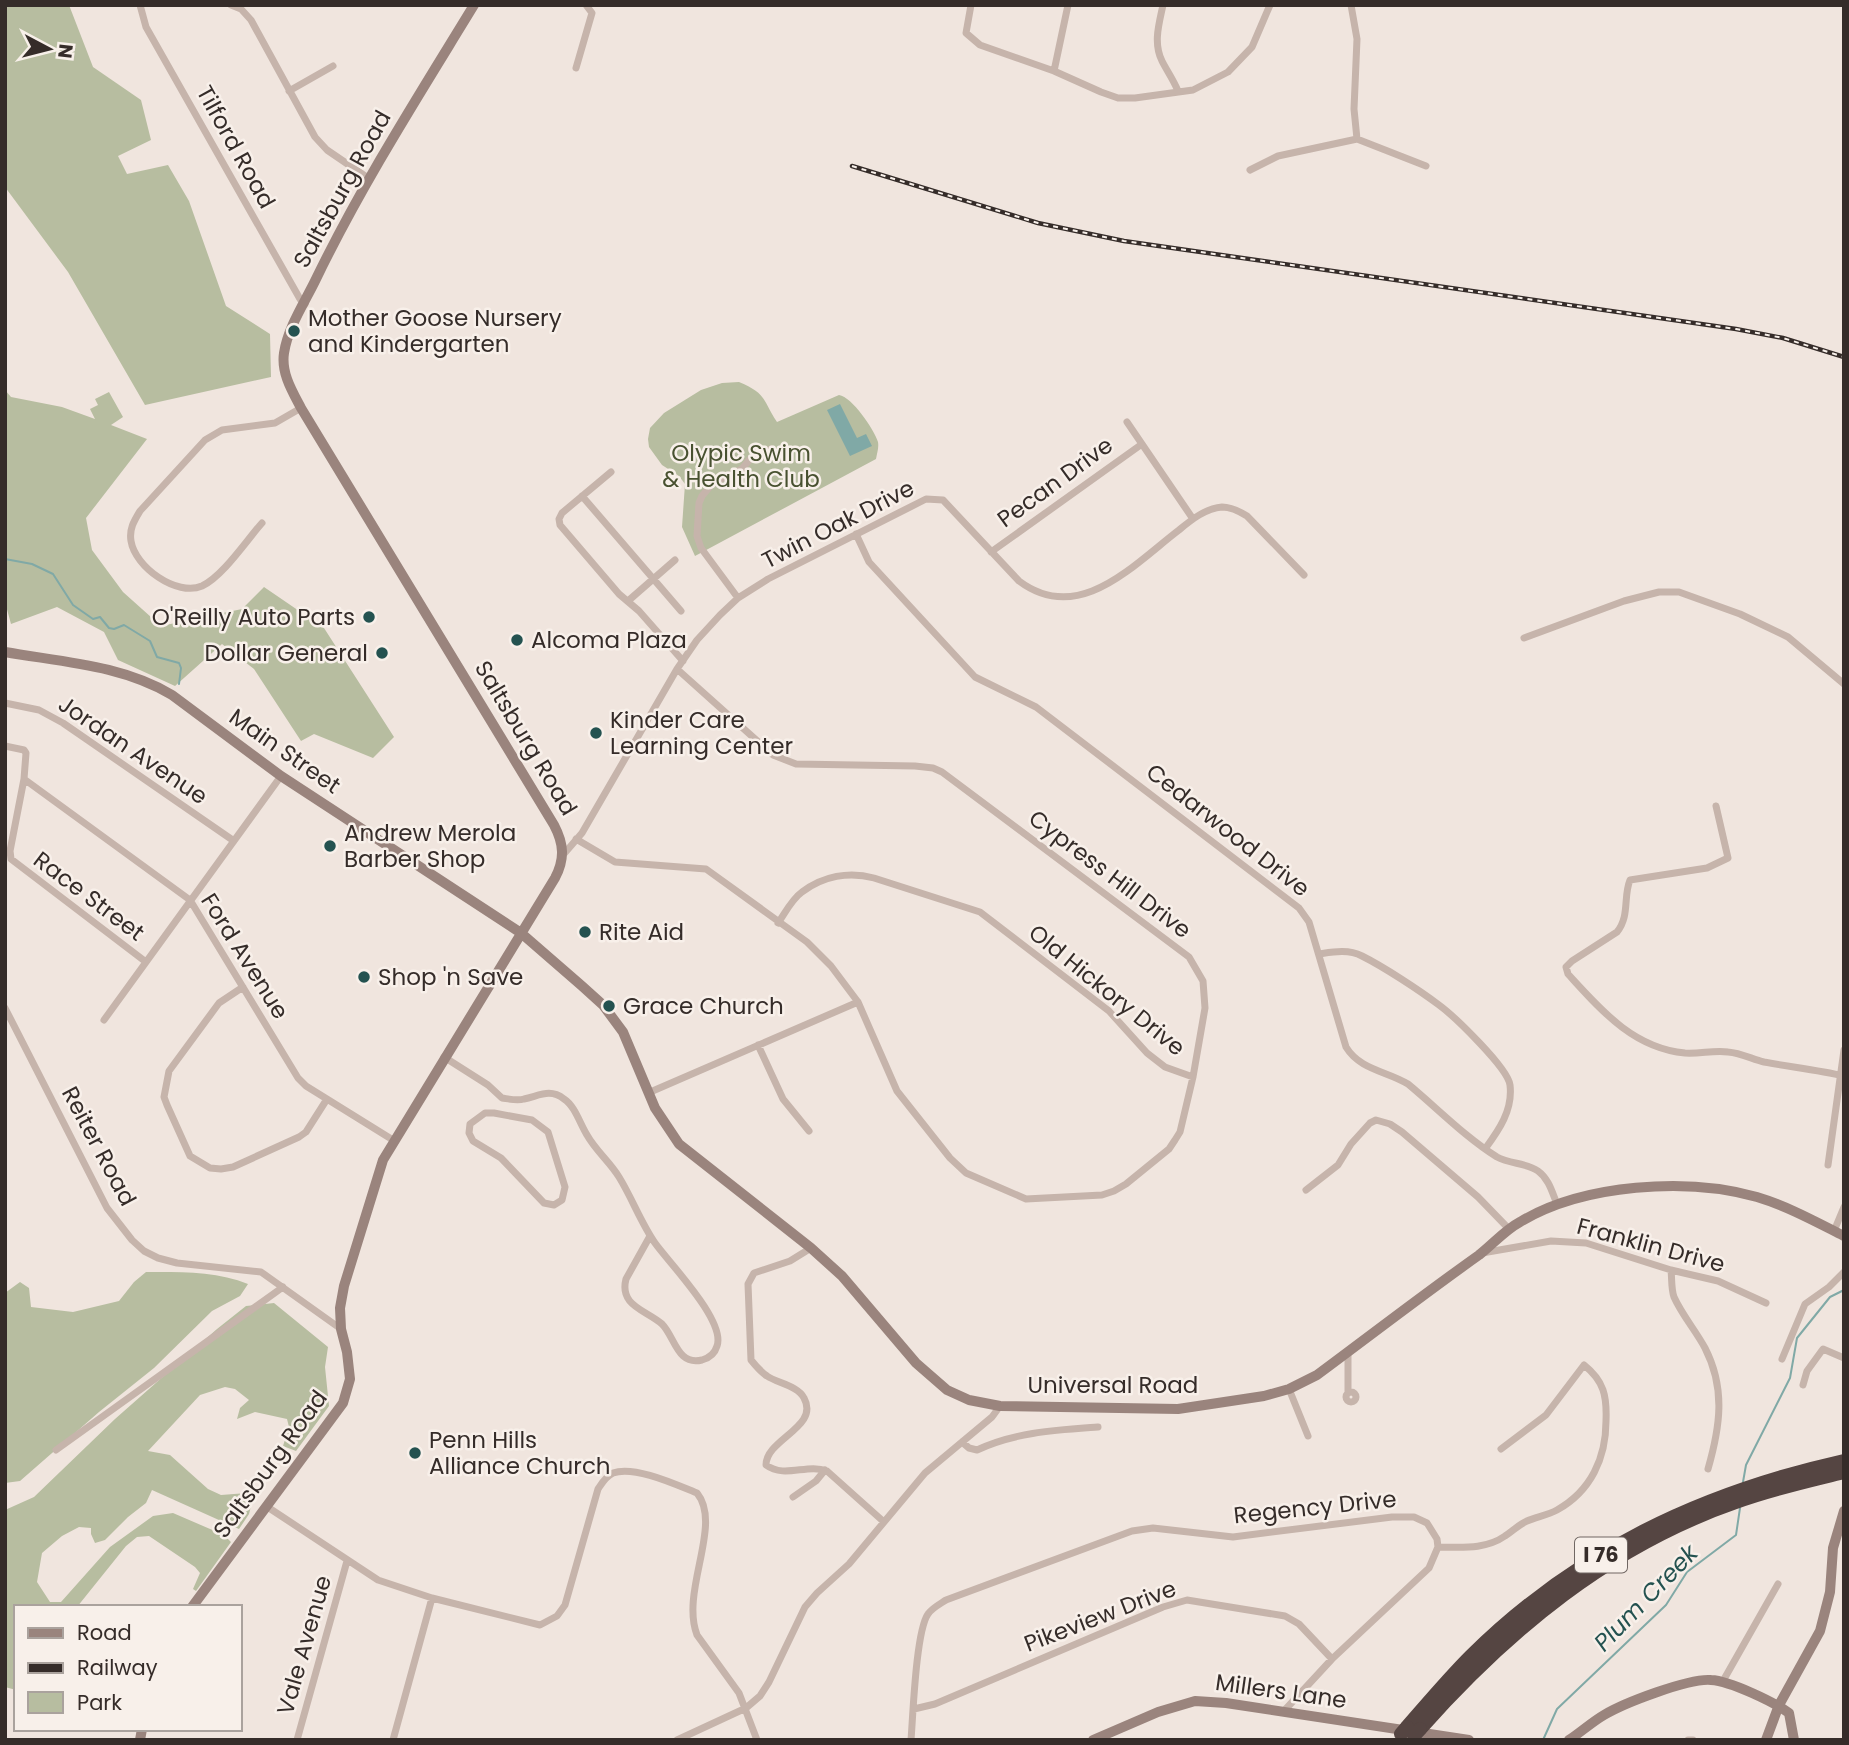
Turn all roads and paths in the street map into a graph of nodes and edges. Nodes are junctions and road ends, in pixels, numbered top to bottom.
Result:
1 (140, 5) edge
2 (231, 5) edge
3 (474, 5) edge
4 (586, 5) edge
5 (971, 5) edge
6 (1068, 5) edge
7 (1163, 5) edge
8 (1270, 5) edge
9 (1351, 5) edge
10 (333, 66) dead end
11 (576, 68) dead end
12 (1054, 71) junction
13 (289, 91) junction
14 (1178, 91) junction
15 (1357, 139) junction
16 (1426, 166) dead end
17 (1250, 170) dead end
18 (368, 178) junction
19 (305, 304) junction
20 (301, 408) junction
21 (1127, 422) dead end
22 (1142, 444) junction
23 (771, 449) dead end
24 (611, 472) dead end
25 (582, 496) junction
26 (1193, 519) junction
27 (262, 523) dead end
28 (856, 534) junction
29 (991, 552) junction
30 (675, 560) dead end
31 (1304, 575) dead end
32 (654, 579) junction
33 (738, 598) junction
34 (628, 601) junction
35 (681, 611) dead end
36 (1524, 638) dead end
37 (5, 652) edge
38 (683, 661) junction
39 (677, 669) junction
40 (1844, 684) edge
41 (5, 703) edge
42 (5, 746) edge
43 (281, 776) junction
44 (24, 779) junction
45 (1716, 806) dead end
46 (576, 839) junction
47 (234, 841) junction
48 (563, 855) junction
49 (190, 900) junction
50 (778, 923) junction
51 (521, 933) junction
52 (1319, 954) junction
53 (146, 962) junction
54 (243, 987) junction
55 (858, 1002) junction
56 (5, 1008) edge
57 (104, 1020) dead end
58 (758, 1045) junction
59 (1844, 1050) edge
60 (444, 1057) junction
61 (1842, 1075) edge
62 (1193, 1077) junction
63 (648, 1093) junction
64 (499, 1097) junction
65 (327, 1099) junction
66 (494, 1113) junction
67 (808, 1131) dead end
68 (393, 1140) junction
69 (1485, 1149) junction
70 (1828, 1165) dead end
71 (1306, 1190) dead end
72 (1557, 1204) junction
73 (1844, 1207) edge
74 (1509, 1229) junction
75 (1839, 1233) edge
76 (650, 1236) junction
77 (811, 1248) junction
78 (660, 1249) junction
79 (643, 1251) junction
80 (1482, 1253) junction
81 (1671, 1270) junction
82 (1844, 1272) edge
83 (283, 1287) junction
84 (1766, 1303) dead end
85 (341, 1329) junction
86 (1348, 1352) junction
87 (1844, 1358) edge
88 (1782, 1359) dead end
89 (1803, 1385) dead end
90 (1289, 1389) junction
91 (1348, 1393) dead end
92 (1000, 1406) junction
93 (1098, 1427) dead end
94 (1308, 1436) dead end
95 (962, 1442) junction
96 (1501, 1449) dead end
97 (56, 1450) dead end
98 (1844, 1461) edge
99 (1707, 1469) dead end
100 (825, 1470) junction
101 (1844, 1472) edge
102 (793, 1497) dead end
103 (266, 1506) junction
104 (1844, 1511) edge
105 (884, 1522) junction
106 (1842, 1524) edge
107 (1438, 1547) junction
108 (347, 1561) junction
109 (1778, 1584) dead end
110 (432, 1598) junction
111 (193, 1605) edge
112 (1332, 1659) junction
113 (1723, 1681) junction
114 (1779, 1705) junction
115 (746, 1708) junction
116 (914, 1709) junction
117 (1283, 1712) junction
118 (1408, 1734) edge
119 (297, 1740) edge
120 (393, 1740) edge
121 (677, 1740) edge
122 (757, 1740) edge
123 (911, 1740) edge
124 (1093, 1740) edge
125 (1469, 1740) edge
126 (1569, 1740) edge
127 (1766, 1740) edge
128 (1794, 1740) edge

1 - 19 street, Tilford Road
2 - 13 street
3 - 18 street, Saltsburg Road
4 - 11 street
5 - 12 street
6 - 12 street
7 - 14 street
8 - 14 street
9 - 15 street
10 - 13 street
12 - 14 street
13 - 18 street
15 - 16 street
15 - 17 street
18 - 19 street, Saltsburg Road
19 - 20 street, Saltsburg Road
20 - 27 street
20 - 48 street, Saltsburg Road
21 - 22 street
22 - 26 street
22 - 29 street, Pecan Drive
23 - 33 street
24 - 25 street
25 - 32 street
25 - 34 street
26 - 29 street, Twin Oak Drive
26 - 31 street, Twin Oak Drive
28 - 29 street, Twin Oak Drive
28 - 33 street, Twin Oak Drive
28 - 52 street, Cedarwood Drive
30 - 32 street
32 - 34 street
32 - 35 street
33 - 38 street, Twin Oak Drive
34 - 38 street
36 - 40 street
37 - 43 street, Main Street
38 - 39 street, Twin Oak Drive
39 - 46 street, Twin Oak Drive
39 - 62 street, Cypress Hill Drive
41 - 47 street, Jordan Avenue
42 - 44 street
43 - 47 street
43 - 51 street, Main Street
44 - 49 street, Ford Avenue
44 - 53 street, Race Street
45 - 61 street
46 - 48 street, Twin Oak Drive
46 - 50 street, Cypress Hill Drive
47 - 49 street
48 - 51 street, Saltsburg Road
49 - 53 street
49 - 54 street, Ford Avenue
50 - 55 street, Cypress Hill Drive
50 - 62 street, Old Hickory Drive
51 - 60 street, Saltsburg Road
51 - 63 street, Universal Road
52 - 69 street, Cedarwood Drive
52 - 69 street
53 - 57 street
54 - 65 street, Ford Avenue
54 - 65 street
55 - 58 street
55 - 62 street, Cypress Hill Drive
56 - 83 street, Reiter Road
58 - 63 street
58 - 67 street
59 - 61 street
60 - 64 street
60 - 68 street, Saltsburg Road
61 - 70 street
63 - 77 street, Universal Road
64 - 66 street
64 - 76 street
65 - 68 street, Ford Avenue
66 - 66 street
68 - 85 street, Saltsburg Road
69 - 72 street, Cedarwood Drive
71 - 74 street
72 - 74 street, Universal Road
72 - 75 street, Universal Road
73 - 75 street
74 - 80 street, Universal Road
76 - 78 street
76 - 79 street
77 - 92 street, Universal Road
77 - 100 street
78 - 79 street
78 - 79 street
80 - 81 street, Franklin Drive
80 - 86 street, Universal Road
81 - 84 street, Franklin Drive
81 - 99 street
82 - 88 street
83 - 85 street, Reiter Road
83 - 97 street
85 - 103 street, Saltsburg Road
86 - 90 street, Universal Road
86 - 91 street
87 - 89 street
90 - 92 street, Universal Road
90 - 94 street
92 - 95 street
93 - 95 street
95 - 105 street
96 - 107 street
98 - 118 highway, I 76
100 - 102 street
100 - 105 street
101 - 118 highway, I 76
103 - 108 street
103 - 111 street, Saltsburg Road
104 - 106 street
105 - 115 street
106 - 114 street
107 - 112 street
107 - 116 street, Regency Drive
108 - 110 street
108 - 119 street, Vale Avenue
109 - 113 street
110 - 115 street
110 - 120 street
112 - 116 street, Pikeview Drive
112 - 117 street
113 - 114 street
113 - 126 street
114 - 127 street
114 - 128 street
115 - 121 street
115 - 122 street
116 - 123 street, Regency Drive
117 - 124 street, Millers Lane
117 - 125 street, Millers Lane

